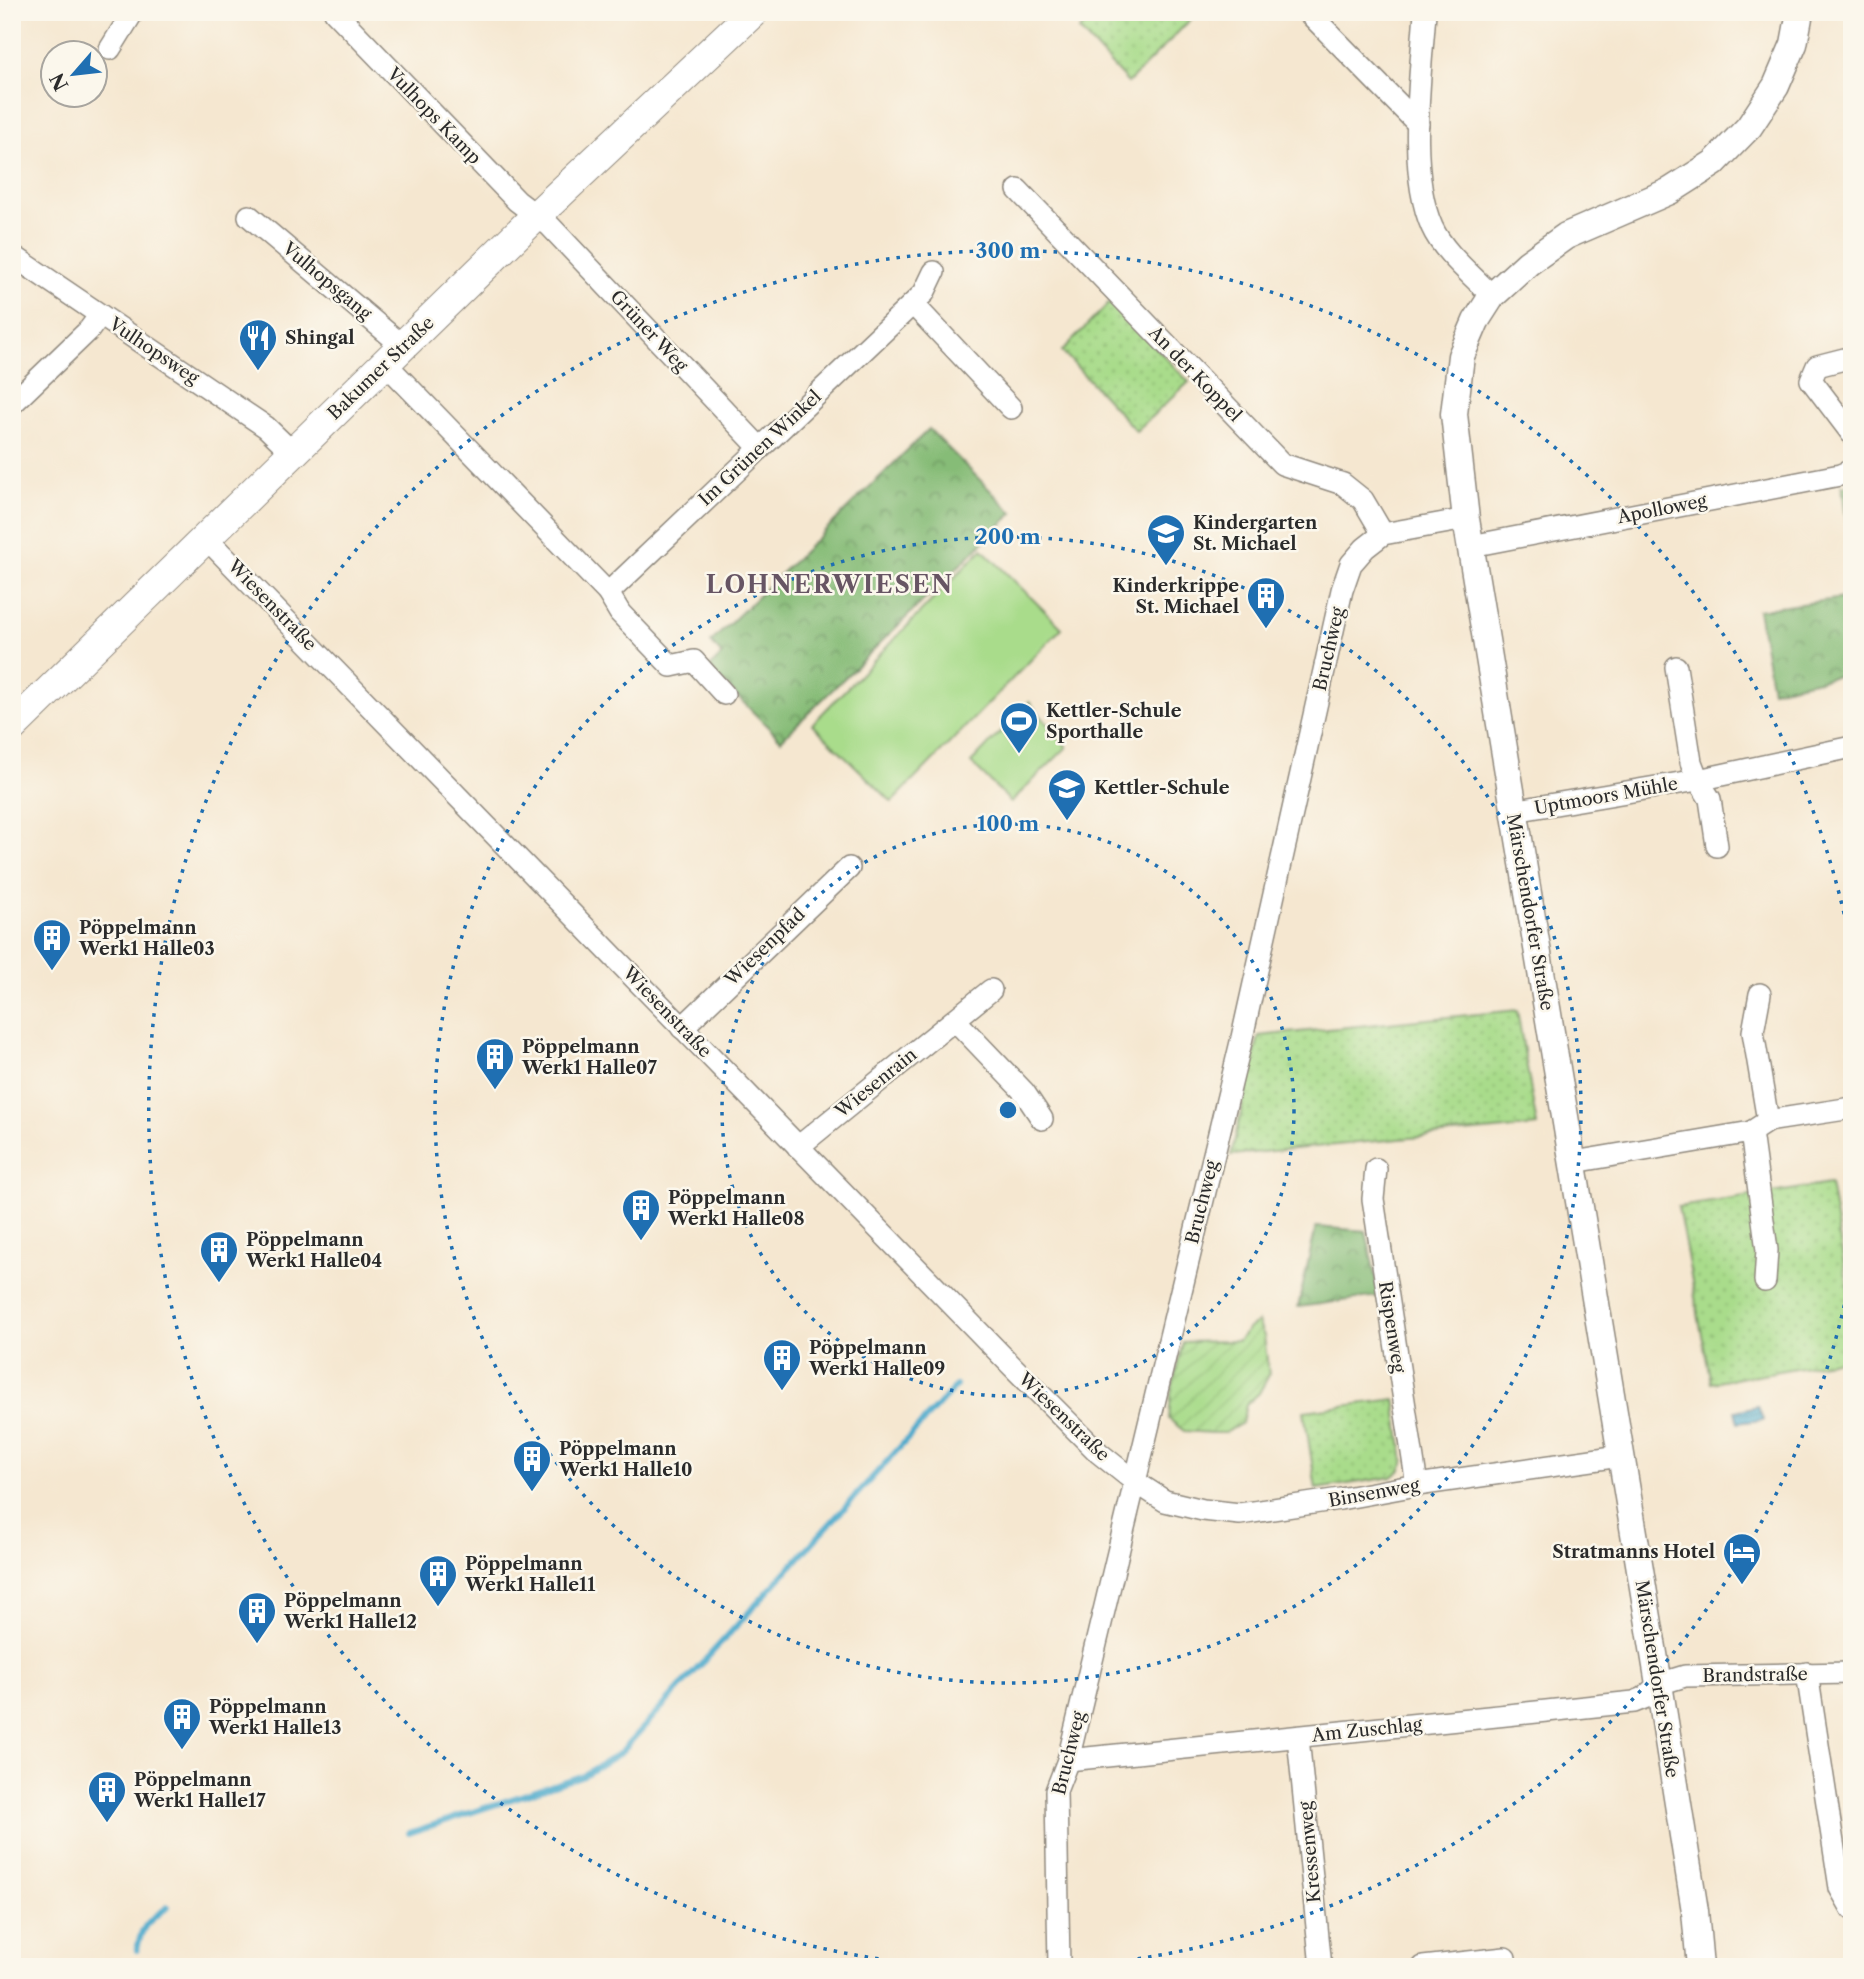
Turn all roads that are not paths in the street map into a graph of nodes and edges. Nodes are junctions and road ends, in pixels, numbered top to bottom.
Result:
1 (134, 12) edge
2 (335, 12) edge
3 (753, 12) edge
4 (1308, 12) edge
5 (1425, 12) edge
6 (1800, 12) edge
7 (110, 49) dead end
8 (1418, 124) junction
9 (1018, 190) dead end
10 (249, 216) dead end
11 (536, 216) junction
12 (12, 255) edge
13 (934, 272) dead end
14 (1492, 296) junction
15 (913, 304) junction
16 (100, 315) junction
17 (395, 356) junction
18 (1852, 357) edge
19 (12, 404) edge
20 (1011, 408) dead end
21 (1852, 434) edge
22 (760, 448) junction
23 (293, 453) junction
24 (1852, 470) edge
25 (1466, 519) junction
26 (1383, 534) junction
27 (206, 538) junction
28 (1471, 546) junction
29 (608, 593) junction
30 (1675, 667) dead end
31 (724, 694) dead end
32 (12, 727) edge
33 (1852, 747) edge
34 (1698, 780) junction
35 (1513, 811) junction
36 (1717, 846) dead end
37 (849, 868) dead end
38 (990, 990) dead end
39 (1760, 994) dead end
40 (955, 1020) junction
41 (681, 1028) junction
42 (1852, 1108) edge
43 (1042, 1119) dead end
44 (1760, 1127) junction
45 (798, 1147) junction
46 (1574, 1162) junction
47 (1376, 1169) dead end
48 (1765, 1281) dead end
49 (1620, 1456) junction
50 (1134, 1481) junction
51 (1417, 1485) junction
52 (1807, 1673) junction
53 (1852, 1673) edge
54 (1659, 1684) junction
55 (1298, 1737) junction
56 (1068, 1760) junction
57 (1852, 1909) edge
58 (1505, 1958) dead end
59 (1059, 1967) edge
60 (1321, 1967) edge
61 (1423, 1967) edge
62 (1700, 1967) edge

1 - 7 street
2 - 11 street, Vulhops Kamp
3 - 11 main road, Bakumer Straße
4 - 8 street
5 - 8 street
6 - 14 street, Märschendorfer Straße
8 - 14 street
9 - 26 street, An der Koppel
10 - 17 street, Vulhopsgang
11 - 17 main road, Bakumer Straße
11 - 22 street, Grüner Weg
12 - 16 street, Vulhopsweg
13 - 15 street, Im Grünen Winkel
14 - 25 street, Märschendorfer Straße
15 - 20 street
15 - 22 street, Im Grünen Winkel
16 - 19 street
16 - 23 street, Vulhopsweg
17 - 23 main road, Bakumer Straße
17 - 29 street
18 - 21 street
22 - 29 street, Im Grünen Winkel
23 - 27 main road, Bakumer Straße
24 - 28 street, Apolloweg
25 - 26 street
25 - 28 street, Märschendorfer Straße
26 - 50 street, Bruchweg
27 - 32 main road, Bakumer Straße
27 - 41 street, Wiesenstraße
28 - 35 street, Märschendorfer Straße
29 - 31 street
30 - 34 street, Uptmoors Mühle
33 - 34 street, Uptmoors Mühle
34 - 35 street, Uptmoors Mühle
34 - 36 street, Uptmoors Mühle
35 - 46 street, Märschendorfer Straße
37 - 41 street, Wiesenpfad
38 - 40 street, Wiesenrain
39 - 44 street
40 - 43 street
40 - 45 street, Wiesenrain
41 - 45 street, Wiesenstraße
42 - 44 street
44 - 46 street
44 - 48 street
45 - 50 street, Wiesenstraße
46 - 49 street, Märschendorfer Straße
47 - 51 street, Rispenweg
49 - 51 street, Binsenweg
49 - 54 street, Märschendorfer Straße
50 - 51 street, Binsenweg
50 - 56 street, Bruchweg
52 - 53 street, Brandstraße
52 - 54 street, Brandstraße
52 - 57 street
54 - 55 street, Am Zuschlag
54 - 62 street, Märschendorfer Straße
55 - 56 street, Am Zuschlag
55 - 60 street, Kressenweg
56 - 59 street, Bruchweg
58 - 61 street

